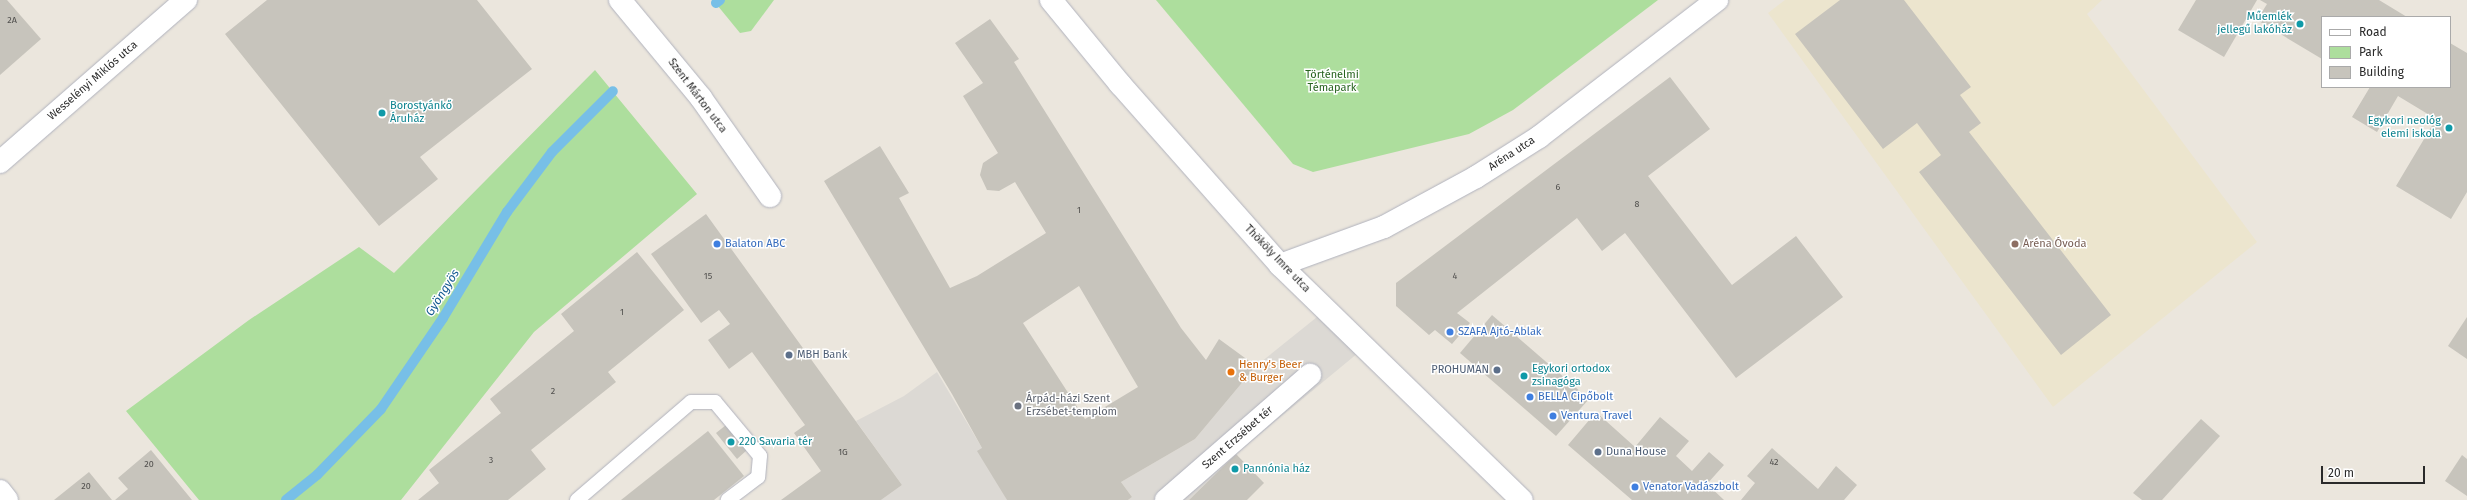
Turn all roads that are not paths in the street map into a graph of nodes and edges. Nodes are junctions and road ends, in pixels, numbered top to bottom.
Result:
1 (186, 0) edge
2 (620, 0) edge
3 (1051, 0) edge
4 (1717, 0) edge
5 (0, 162) edge
6 (770, 196) dead end
7 (1280, 265) junction
8 (1310, 375) dead end
9 (0, 491) edge
10 (730, 499) edge
11 (7, 500) edge
12 (577, 500) edge
13 (1166, 500) edge
14 (1522, 500) edge

1 - 5 street, Wesselényi Miklós utca
2 - 6 street, Szent Márton utca
3 - 7 street, Thököly Imre utca
4 - 7 street, Aréna utca
7 - 14 street, Thököly Imre utca
8 - 13 street, Szent Erzsébet tér
9 - 11 street
10 - 12 lane

